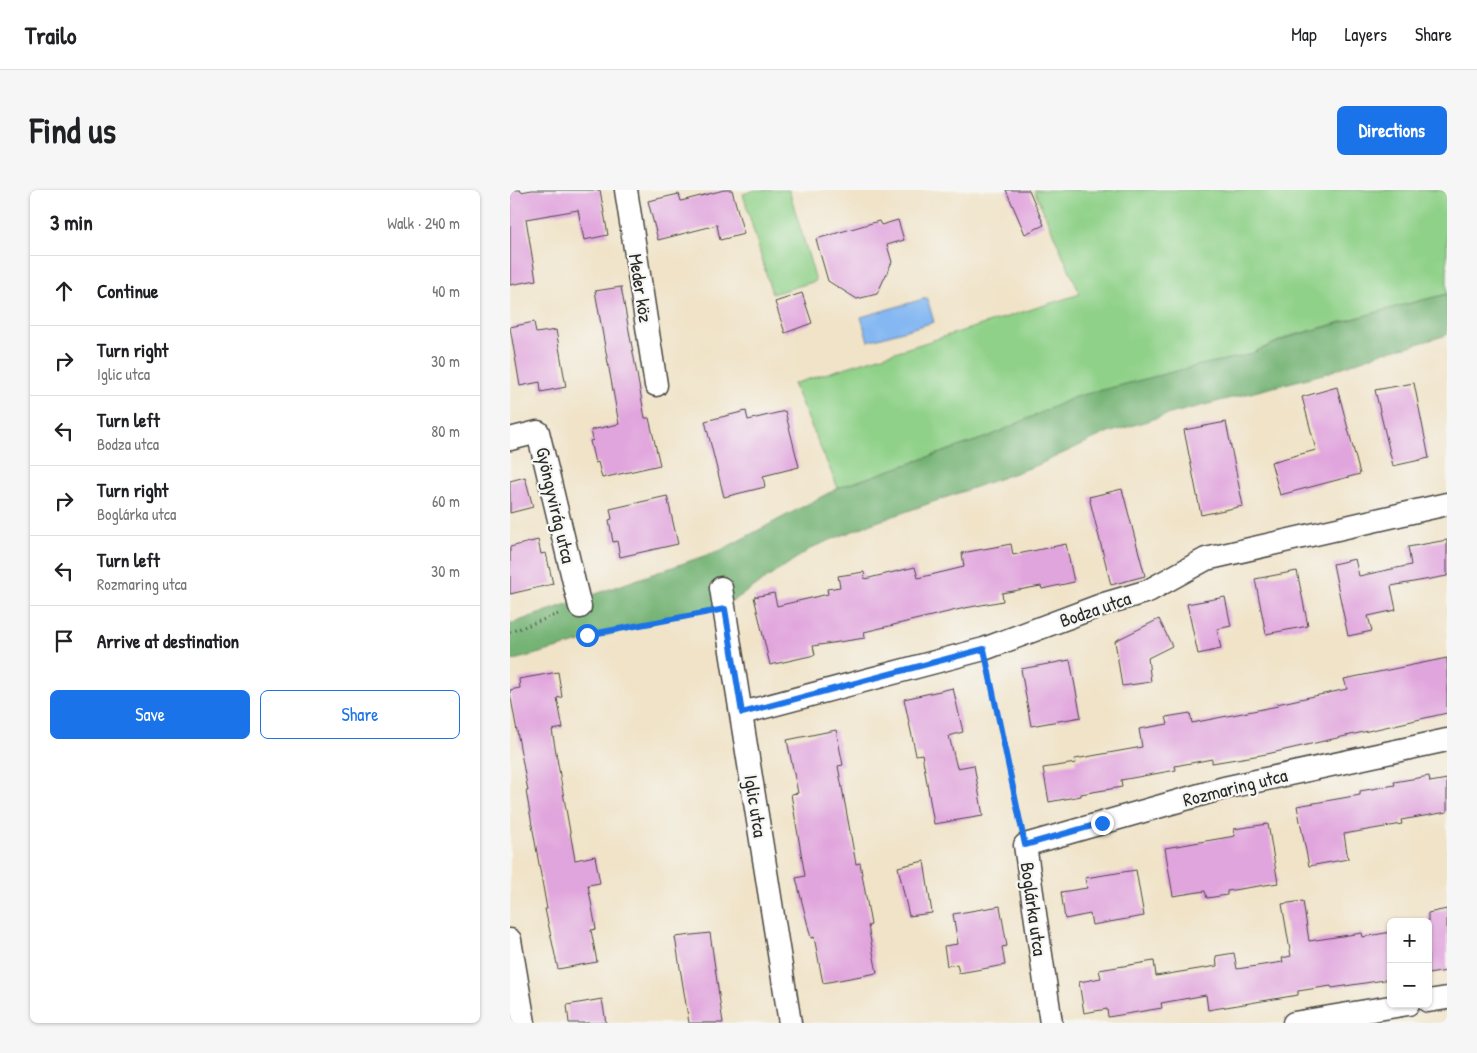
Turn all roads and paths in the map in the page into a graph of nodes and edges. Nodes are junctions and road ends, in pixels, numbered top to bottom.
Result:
1 (626, 190) edge
2 (656, 385) dead end
3 (510, 439) edge
4 (1447, 504) edge
5 (723, 599) joint
6 (580, 607) junction
7 (510, 632) edge
8 (984, 649) junction
9 (742, 713) junction
10 (1447, 740) edge
11 (1025, 845) junction
12 (510, 940) edge
13 (1447, 998) edge
14 (1432, 1000) edge
15 (1387, 1008) edge
16 (524, 1023) edge
17 (790, 1023) edge
18 (1051, 1023) edge
19 (1294, 1023) edge

1 - 2 street, Meder köz
3 - 6 street, Gyöngyvirág utca
4 - 8 street, Bodza utca
5 - 6 path
5 - 9 street, Iglic utca
6 - 7 path
8 - 9 street, Bodza utca
8 - 11 path, Boglárka utca
9 - 17 street, Iglic utca
10 - 11 street, Rozmaring utca
11 - 18 street, Boglárka utca
12 - 16 street
13 - 14 street
15 - 19 street

